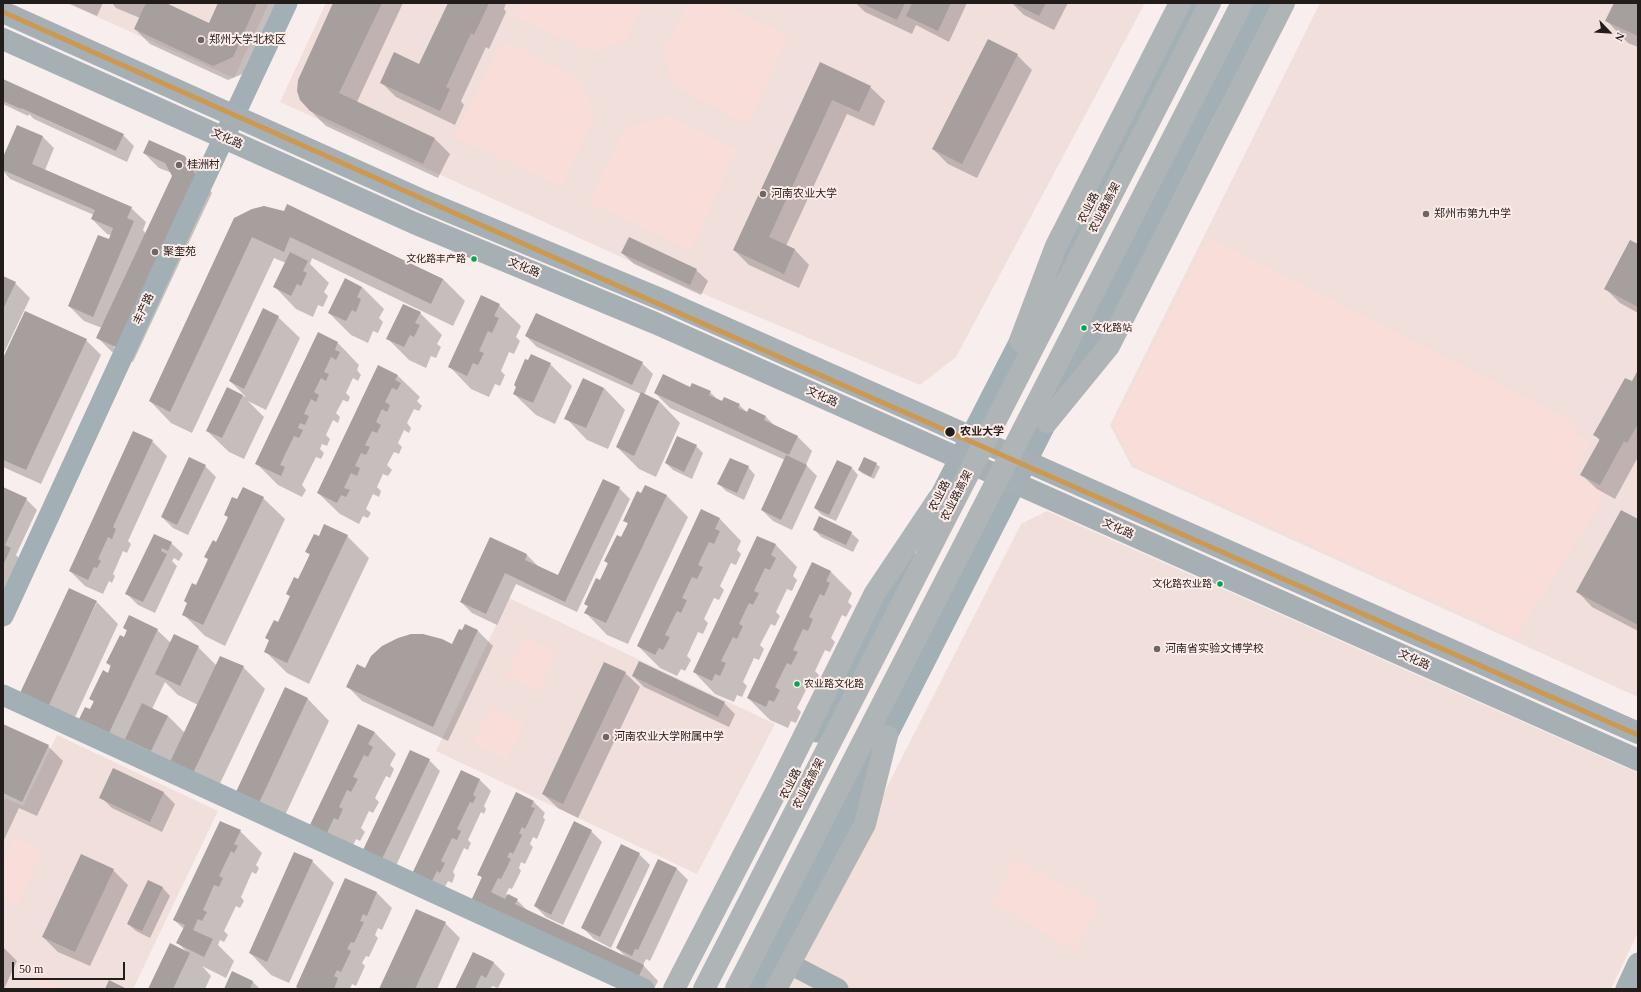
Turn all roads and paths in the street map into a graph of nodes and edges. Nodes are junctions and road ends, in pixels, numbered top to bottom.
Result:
1 (287, 3) edge
2 (1180, 3) edge
3 (1195, 3) edge
4 (1210, 3) edge
5 (1242, 3) edge
6 (1262, 3) edge
7 (1284, 3) edge
8 (3, 12) edge
9 (3, 39) edge
10 (234, 115) junction
11 (224, 137) junction
12 (1020, 341) junction
13 (1047, 422) junction
14 (971, 436) junction
15 (959, 458) junction
16 (1027, 462) junction
17 (1016, 483) junction
18 (938, 499) junction
19 (3, 616) edge
20 (3, 695) edge
21 (1638, 733) edge
22 (887, 736) junction
23 (1638, 760) edge
24 (1638, 963) edge
25 (790, 964) junction
26 (644, 989) edge
27 (674, 989) edge
28 (685, 989) edge
29 (704, 989) edge
30 (736, 989) edge
31 (758, 989) edge
32 (776, 989) edge
33 (838, 989) edge
34 (1626, 989) edge

1 - 10 street, 丰产路
2 - 12 highway
3 - 12 street, 农业路
4 - 29 highway, 农业路高架, bridge
5 - 30 highway, bridge
6 - 13 street
7 - 13 highway
8 - 10 main road
9 - 11 main road, 文化路
10 - 11 street, 丰产路
10 - 14 main road
11 - 15 main road, 文化路
11 - 19 street, 丰产路
12 - 14 street, 农业路
13 - 16 street
14 - 15 street, 农业路
14 - 16 main road
15 - 17 main road, 文化路
15 - 18 street, 农业路
16 - 17 street
16 - 21 main road
17 - 22 street
17 - 23 main road, 文化路
18 - 27 highway
18 - 28 street, 农业路
20 - 26 street
22 - 25 highway
22 - 31 street
24 - 34 street
25 - 32 highway
25 - 33 street

